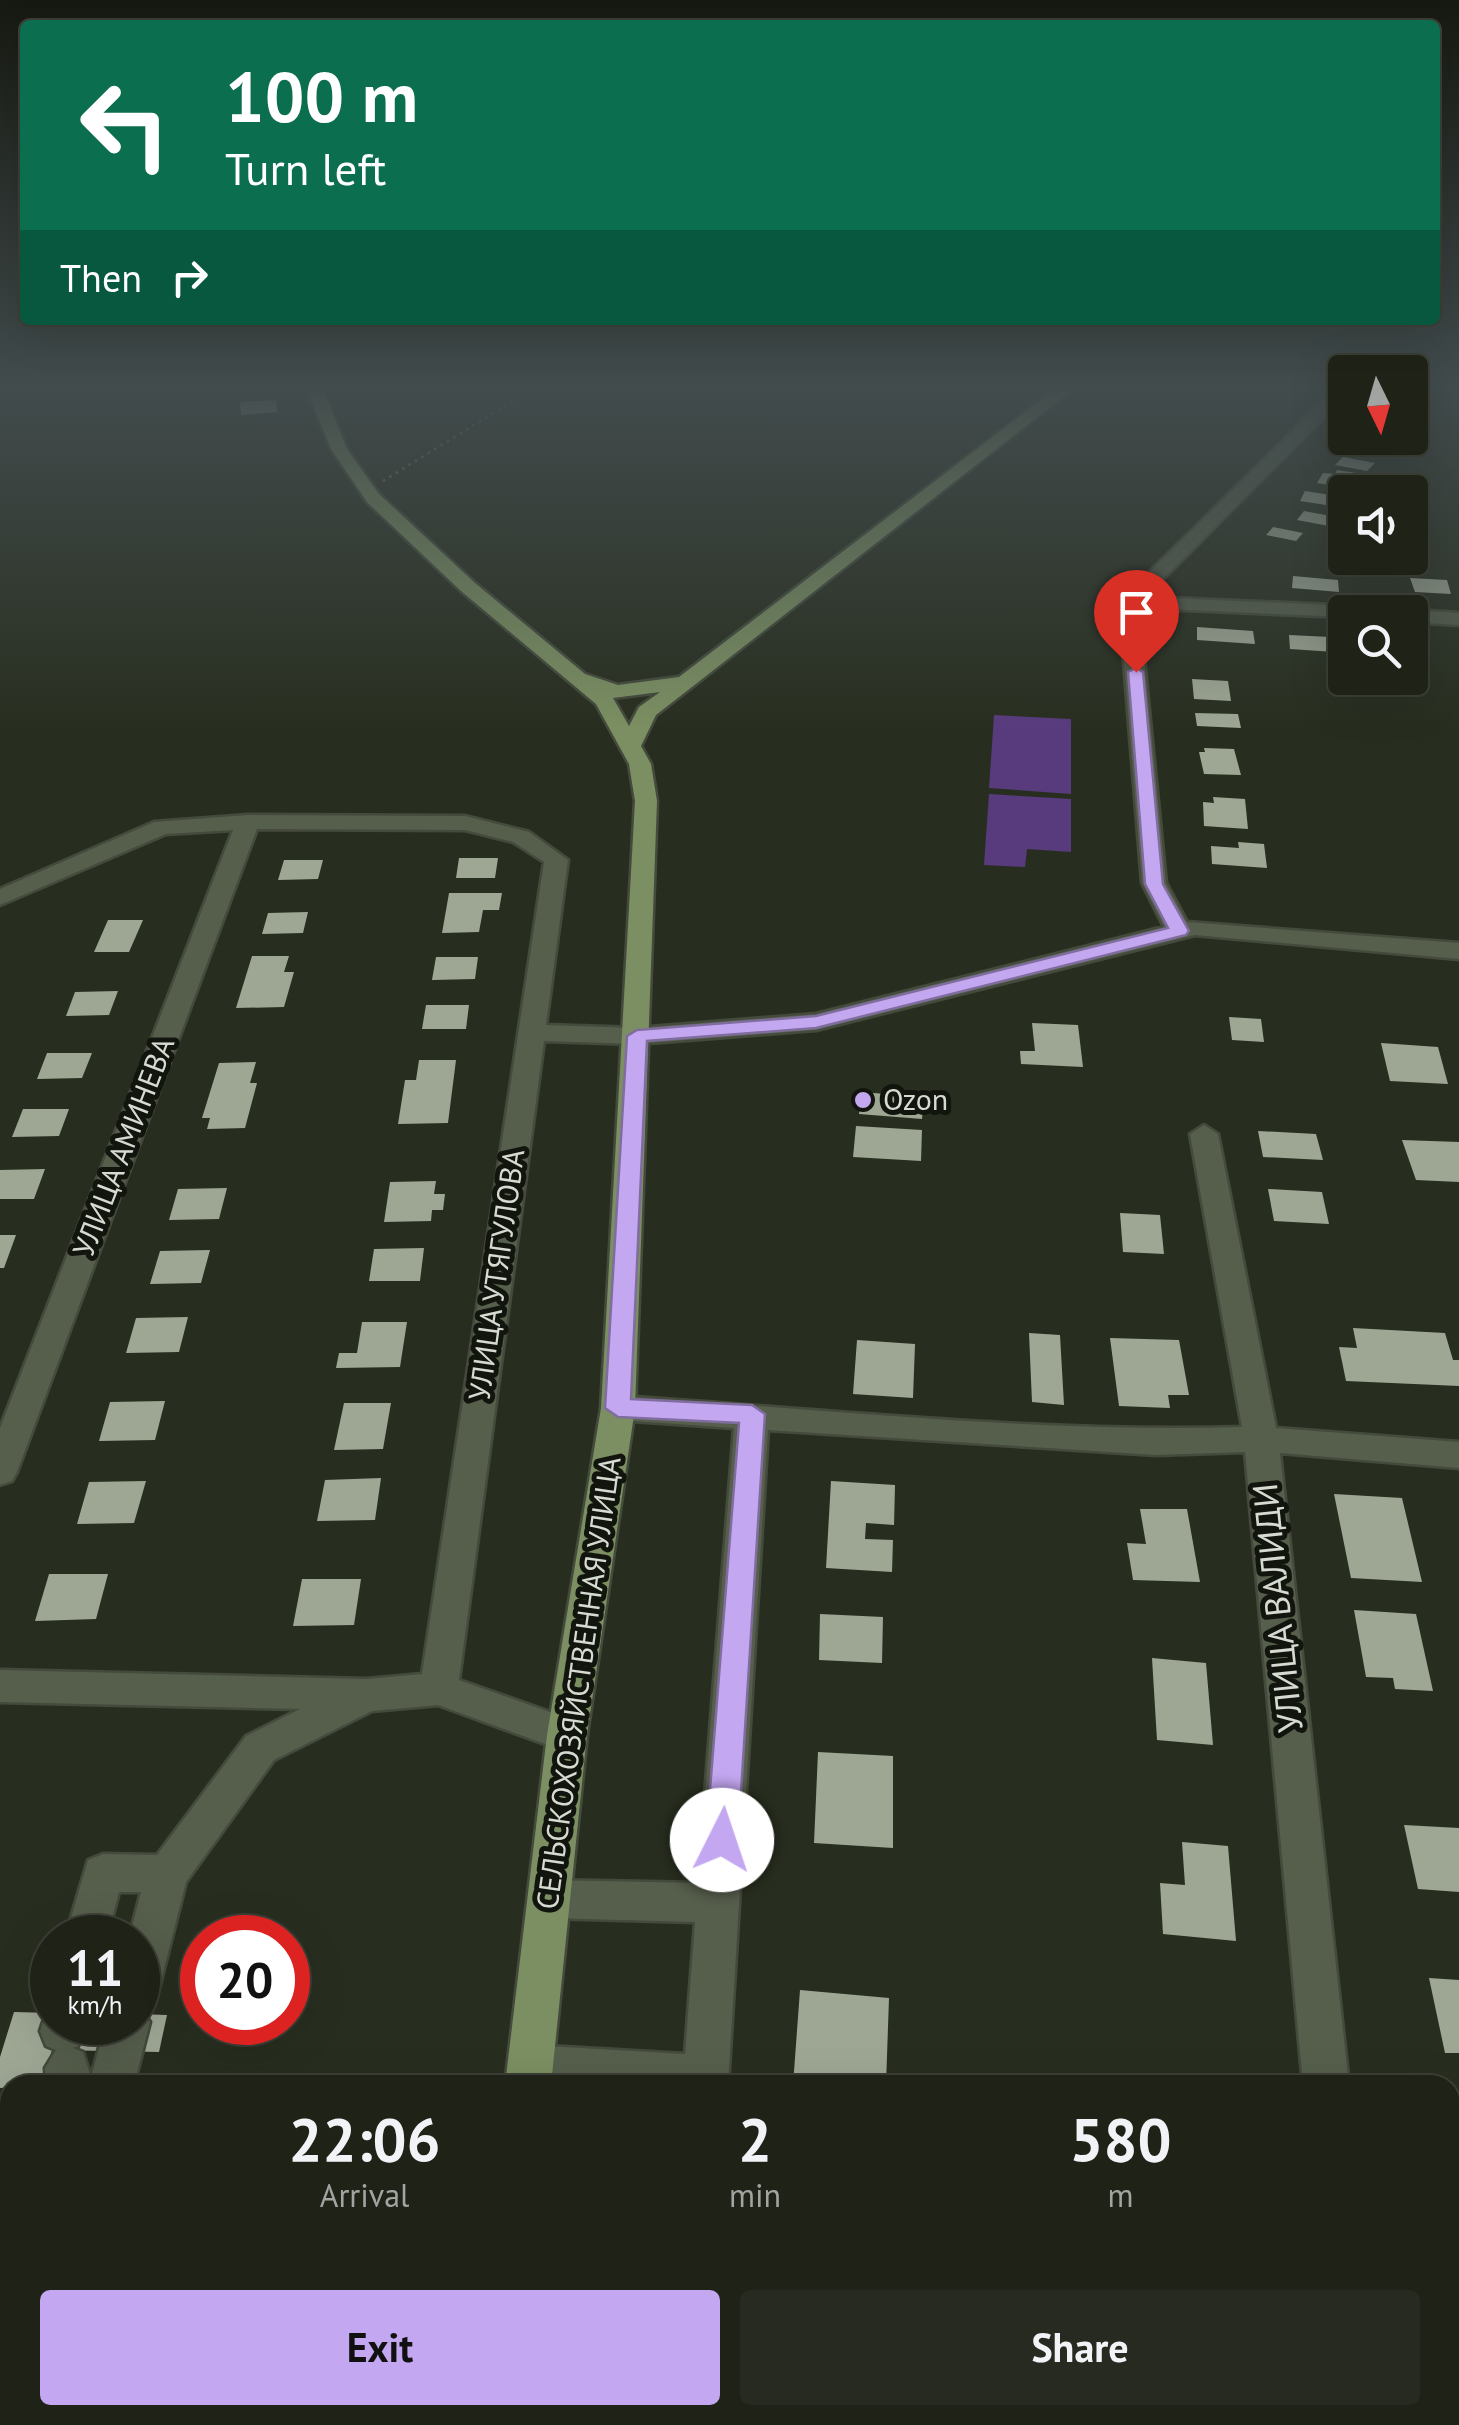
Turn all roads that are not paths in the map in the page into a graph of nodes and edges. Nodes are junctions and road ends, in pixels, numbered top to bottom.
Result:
1 (380, 503) edge
2 (918, 503) edge
3 (1229, 503) edge
4 (1129, 602) junction
5 (1328, 611) edge
6 (1428, 617) edge
7 (1459, 619) edge
8 (570, 673) junction
9 (688, 681) junction
10 (631, 744) junction
11 (248, 822) junction
12 (0, 898) edge
13 (1179, 931) junction
14 (1459, 951) edge
15 (531, 1032) junction
16 (637, 1036) junction
17 (1204, 1134) dead end
18 (618, 1408) junction
19 (752, 1414) junction
20 (1261, 1440) junction
21 (1459, 1455) edge
22 (0, 1472) edge
23 (0, 1686) edge
24 (439, 1690) junction
25 (367, 1695) junction
26 (567, 1735) junction
27 (167, 1874) junction
28 (549, 1899) junction
29 (718, 1902) junction
30 (92, 1915) edge
31 (156, 1915) edge
32 (122, 2045) edge
33 (114, 2075) edge
34 (529, 2075) edge
35 (706, 2075) edge
36 (1325, 2075) edge

1 - 8 main road, СЕЛЬСКОХОЗЯЙСТВЕННАЯ УЛИЦА
2 - 9 main road
3 - 4 street
4 - 5 street
4 - 13 street
6 - 7 street
8 - 9 main road
8 - 10 main road, СЕЛЬСКОХОЗЯЙСТВЕННАЯ УЛИЦА
9 - 10 main road
10 - 16 main road, СЕЛЬСКОХОЗЯЙСТВЕННАЯ УЛИЦА
11 - 12 street
11 - 15 street, УЛИЦА УТЯГУЛОВА
11 - 22 street, УЛИЦА АМИНЕВА
13 - 14 street
13 - 16 street
15 - 16 street
15 - 24 street, УЛИЦА УТЯГУЛОВА
16 - 18 main road, СЕЛЬСКОХОЗЯЙСТВЕННАЯ УЛИЦА
17 - 20 street, УЛИЦА ВАЛИДИ
18 - 19 street
18 - 26 main road, СЕЛЬСКОХОЗЯЙСТВЕННАЯ УЛИЦА
19 - 20 street
19 - 29 street
20 - 21 street
20 - 36 street, УЛИЦА ВАЛИДИ
23 - 25 street
24 - 25 street
24 - 26 street
25 - 27 street
26 - 28 main road, СЕЛЬСКОХОЗЯЙСТВЕННАЯ УЛИЦА
27 - 30 street
27 - 31 street
28 - 29 street
28 - 34 main road, СЕЛЬСКОХОЗЯЙСТВЕННАЯ УЛИЦА
29 - 35 street
32 - 33 street

